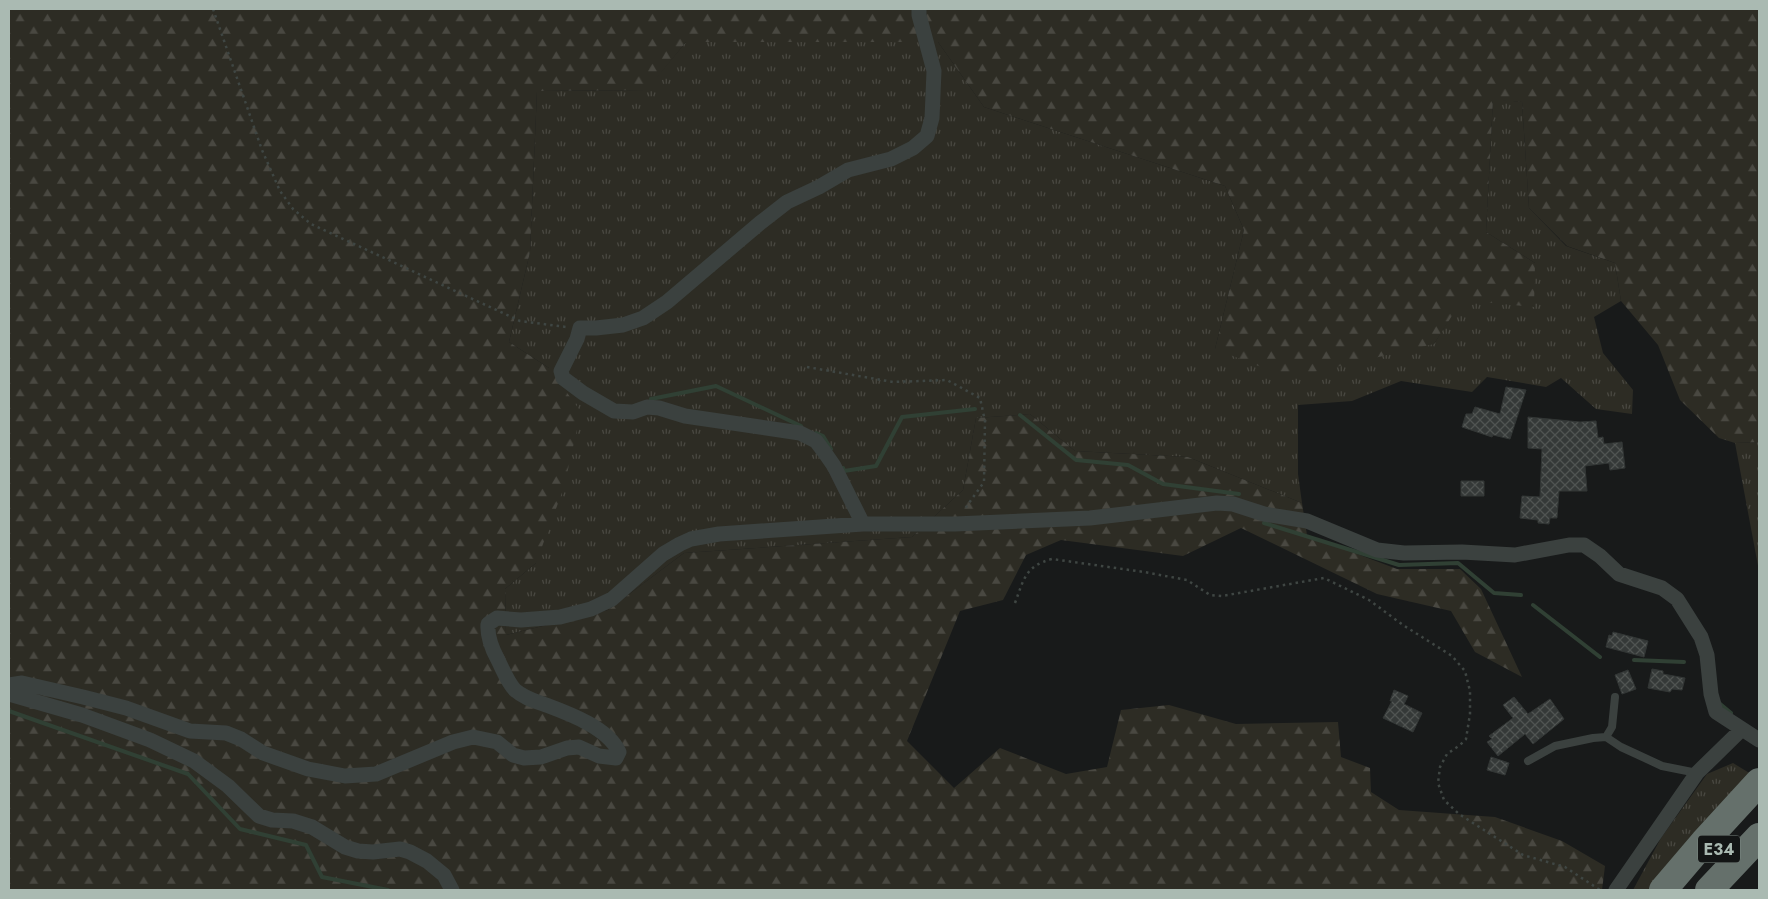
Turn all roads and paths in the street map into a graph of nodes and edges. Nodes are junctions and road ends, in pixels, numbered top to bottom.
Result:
1 (213, 9) edge
2 (919, 9) edge
3 (580, 328) junction
4 (807, 367) dead end
5 (863, 524) junction
6 (954, 524) junction
7 (1015, 602) dead end
8 (9, 685) edge
9 (9, 694) edge
10 (1616, 697) dead end
11 (1753, 733) edge
12 (1606, 737) junction
13 (1528, 761) dead end
14 (1697, 773) junction
15 (1759, 782) edge
16 (1759, 809) edge
17 (1759, 837) edge
18 (452, 890) edge
19 (1600, 890) edge
20 (1616, 890) edge
21 (1663, 890) edge
22 (1679, 890) edge
23 (1709, 890) edge

1 - 3 path
2 - 3 street
3 - 5 street
4 - 6 path
5 - 6 street
5 - 8 street
6 - 11 street
7 - 19 path
9 - 18 street
10 - 12 lane
11 - 14 street
12 - 13 lane
12 - 14 lane
14 - 20 street
15 - 21 highway
16 - 22 highway, E34
17 - 23 highway, E34

